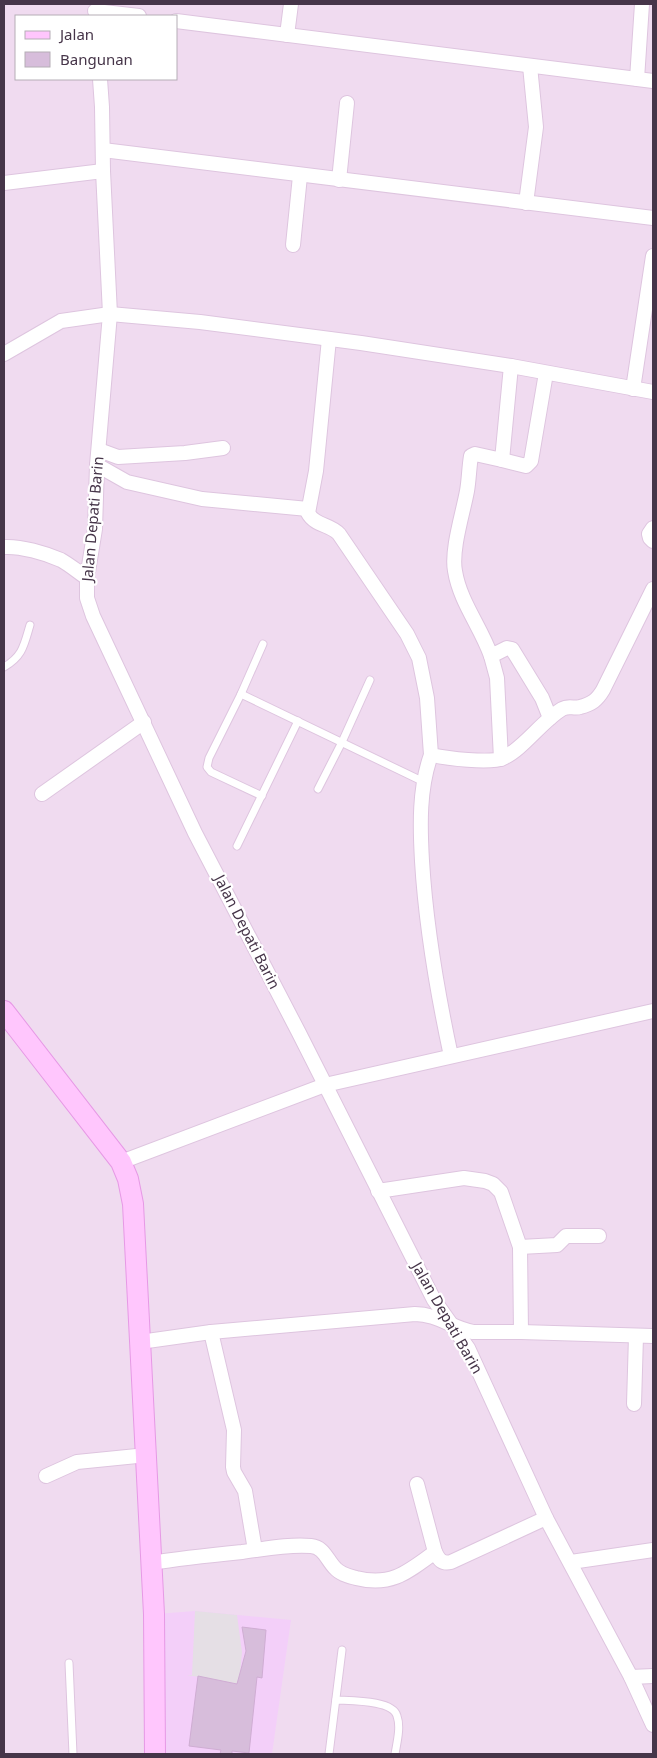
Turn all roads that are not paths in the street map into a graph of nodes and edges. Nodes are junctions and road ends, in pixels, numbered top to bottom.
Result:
1 (291, 4) edge
2 (642, 4) edge
3 (95, 10) edge
4 (132, 15) edge
5 (178, 21) edge
6 (287, 35) junction
7 (530, 66) junction
8 (637, 79) junction
9 (100, 80) edge
10 (653, 81) edge
11 (347, 104) dead end
12 (103, 150) junction
13 (103, 171) junction
14 (300, 176) junction
15 (339, 180) junction
16 (4, 184) edge
17 (526, 203) junction
18 (653, 218) edge
19 (293, 246) dead end
20 (653, 256) edge
21 (110, 314) junction
22 (329, 339) junction
23 (4, 354) edge
24 (511, 366) junction
25 (546, 373) junction
26 (633, 389) junction
27 (653, 392) edge
28 (223, 448) dead end
29 (99, 450) junction
30 (118, 457) junction
31 (502, 460) junction
32 (101, 467) junction
33 (308, 508) junction
34 (653, 528) edge
35 (653, 541) edge
36 (4, 547) edge
37 (87, 578) junction
38 (653, 589) edge
39 (30, 625) dead end
40 (263, 644) dead end
41 (491, 656) junction
42 (4, 667) edge
43 (370, 680) dead end
44 (241, 694) junction
45 (550, 718) junction
46 (298, 721) junction
47 (144, 722) junction
48 (342, 742) junction
49 (431, 755) junction
50 (501, 759) junction
51 (425, 782) junction
52 (318, 789) dead end
53 (42, 794) dead end
54 (262, 796) junction
55 (237, 846) dead end
56 (653, 1011) edge
57 (6, 1020) edge
58 (451, 1056) junction
59 (325, 1085) junction
60 (121, 1162) junction
61 (378, 1191) junction
62 (599, 1236) dead end
63 (520, 1247) junction
64 (451, 1324) junction
65 (210, 1332) junction
66 (521, 1332) junction
67 (636, 1336) junction
68 (653, 1336) edge
69 (140, 1342) junction
70 (634, 1404) dead end
71 (147, 1455) junction
72 (46, 1476) dead end
73 (418, 1484) dead end
74 (546, 1518) junction
75 (255, 1550) junction
76 (653, 1550) edge
77 (435, 1552) junction
78 (571, 1562) junction
79 (151, 1563) junction
80 (342, 1650) dead end
81 (69, 1663) dead end
82 (653, 1676) edge
83 (631, 1677) junction
84 (336, 1700) junction
85 (653, 1725) edge
86 (73, 1754) edge
87 (155, 1754) edge
88 (329, 1754) edge
89 (396, 1754) edge

1 - 6 street
2 - 8 street
3 - 4 street
5 - 6 street
6 - 7 street
7 - 8 street
7 - 17 street
8 - 10 street
9 - 12 street, Jalan Depati Barin
11 - 15 street
12 - 13 street, Jalan Depati Barin
12 - 14 street
13 - 16 street
13 - 21 street, Jalan Depati Barin
14 - 15 street
14 - 19 street
15 - 17 street
17 - 18 street
20 - 26 street
21 - 22 street
21 - 23 street
21 - 29 street, Jalan Depati Barin
22 - 24 street
22 - 33 street
24 - 25 street
24 - 31 street
25 - 26 street
25 - 31 street
26 - 27 street
28 - 30 street
29 - 30 street
29 - 32 street, Jalan Depati Barin
30 - 32 street
31 - 41 street
32 - 33 street
32 - 37 street, Jalan Depati Barin
33 - 49 street
34 - 35 street
36 - 37 street
37 - 47 street, Jalan Depati Barin
38 - 45 street
39 - 42 lane
40 - 44 lane
41 - 45 street
41 - 50 street
43 - 48 lane
44 - 46 lane
44 - 54 lane
45 - 50 street
46 - 48 lane
46 - 54 lane
47 - 53 street
47 - 59 street, Jalan Depati Barin
48 - 51 lane
48 - 52 lane
49 - 50 street
49 - 51 street
51 - 58 street
54 - 55 lane
56 - 58 street
57 - 60 main road
58 - 59 street
59 - 60 street
59 - 61 street, Jalan Depati Barin
60 - 69 main road
61 - 63 street
61 - 64 street, Jalan Depati Barin
62 - 63 street
63 - 66 street
64 - 65 street
64 - 66 street
64 - 74 street, Jalan Depati Barin
65 - 69 street
65 - 75 street
66 - 67 street
67 - 68 street
67 - 70 street
69 - 71 main road
71 - 72 street
71 - 79 main road
73 - 77 street
74 - 77 street
74 - 78 street, Jalan Depati Barin
75 - 77 street
75 - 79 street
76 - 78 street
78 - 83 street, Jalan Depati Barin
79 - 87 main road
80 - 84 lane
81 - 86 lane
82 - 83 street
83 - 85 street, Jalan Depati Barin
84 - 88 lane
84 - 89 lane

